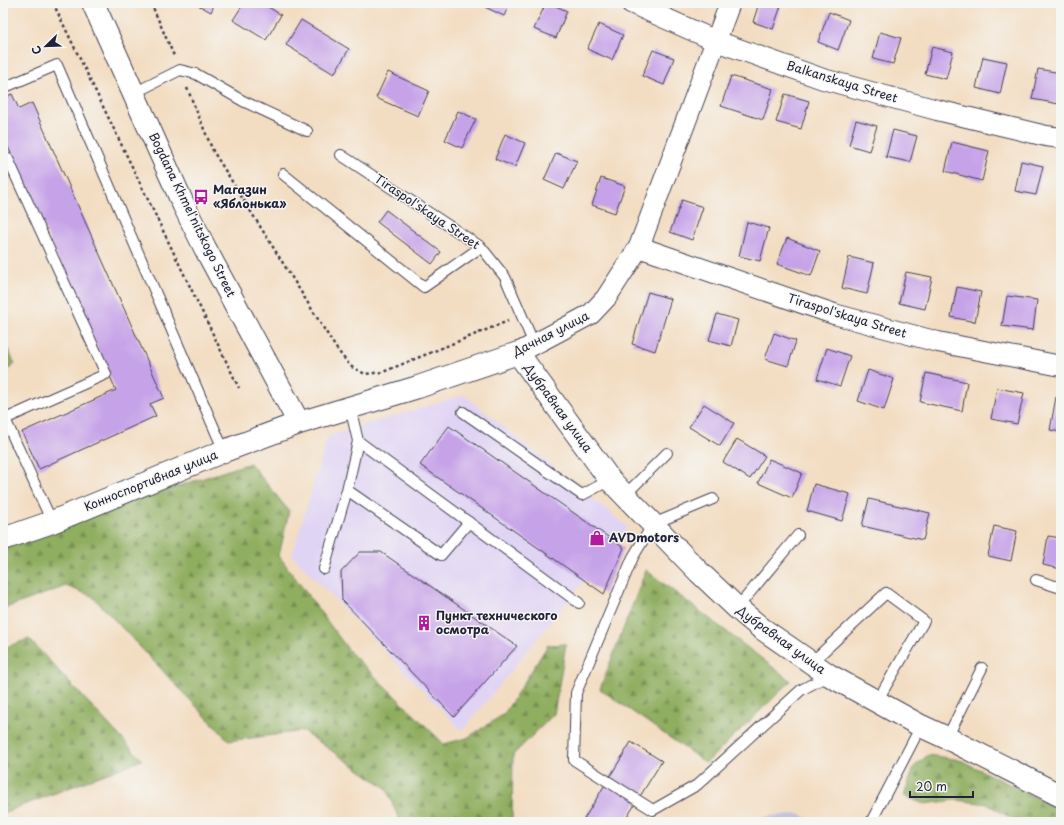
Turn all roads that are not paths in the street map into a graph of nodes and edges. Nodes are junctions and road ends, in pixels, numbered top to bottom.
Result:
1 (93, 3) edge
2 (631, 3) edge
3 (730, 3) edge
4 (716, 41) junction
5 (3, 88) edge
6 (134, 93) junction
7 (307, 131) dead end
8 (1061, 138) edge
9 (341, 155) dead end
10 (3, 161) edge
11 (283, 174) dead end
12 (481, 247) junction
13 (639, 247) junction
14 (526, 348) junction
15 (1061, 366) edge
16 (350, 407) junction
17 (463, 412) dead end
18 (299, 422) junction
19 (358, 441) junction
20 (224, 451) junction
21 (667, 453) dead end
22 (610, 480) junction
23 (347, 490) junction
24 (625, 495) junction
25 (713, 499) dead end
26 (52, 522) junction
27 (469, 522) junction
28 (653, 524) junction
29 (798, 535) dead end
30 (3, 539) edge
31 (324, 569) dead end
32 (1036, 580) dead end
33 (1061, 588) edge
34 (579, 603) dead end
35 (736, 608) junction
36 (811, 663) junction
37 (982, 668) dead end
38 (829, 675) junction
39 (877, 701) junction
40 (921, 726) junction
41 (947, 738) junction
42 (1061, 796) edge
43 (871, 822) edge

1 - 6 main road, Bogdana Khmel'nitskogo Street
2 - 4 street, Balkanskaya Street
3 - 4 street, Дачная улица
4 - 8 street, Balkanskaya Street
4 - 13 street, Дачная улица
5 - 20 lane
6 - 7 lane
6 - 18 main road, Bogdana Khmel'nitskogo Street
9 - 12 lane, Tiraspol'skaya Street
10 - 26 lane
11 - 12 lane
12 - 14 lane, Tiraspol'skaya Street
13 - 14 street, Дачная улица
13 - 15 street, Tiraspol'skaya Street
14 - 16 main road, Дачная улица
14 - 22 main road, Дубравная улица
16 - 18 main road, Дачная улица
16 - 19 lane
17 - 22 lane
18 - 20 main road, Конноспортивная улица
19 - 23 lane
19 - 27 lane
20 - 26 main road, Конноспортивная улица
21 - 24 lane
22 - 24 main road, Дубравная улица
23 - 27 lane
23 - 31 lane
24 - 28 main road, Дубравная улица
25 - 28 lane
26 - 30 main road, Конноспортивная улица
27 - 34 lane
28 - 35 main road, Дубравная улица
28 - 38 lane
29 - 35 lane
32 - 33 lane
35 - 36 main road, Дубравная улица
36 - 38 main road, Дубравная улица
36 - 39 lane
37 - 41 lane
38 - 39 main road, Дубравная улица
39 - 40 main road, Дубравная улица
40 - 41 main road, Дубравная улица
40 - 43 lane
41 - 42 main road, Дубравная улица

